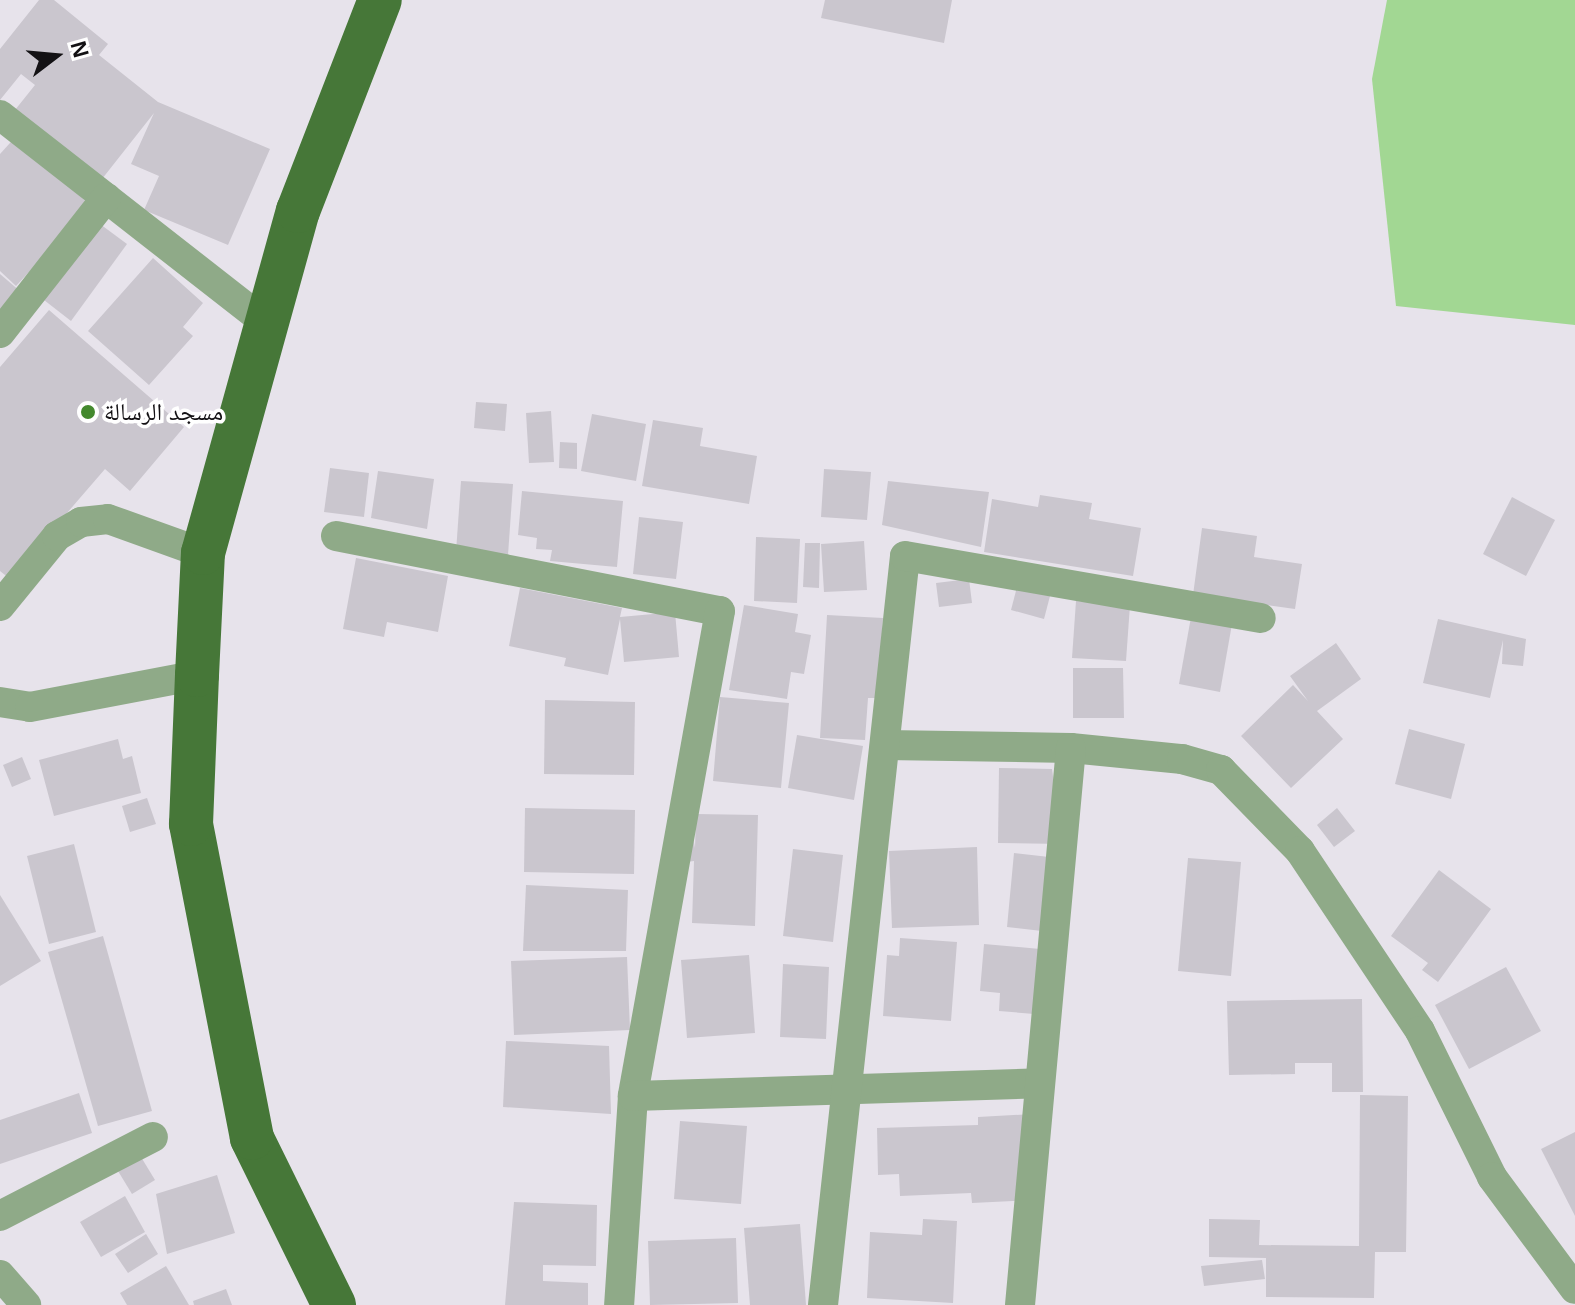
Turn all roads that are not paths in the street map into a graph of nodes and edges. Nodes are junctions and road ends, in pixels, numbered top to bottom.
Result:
1 (380, 0) edge
2 (0, 115) edge
3 (106, 198) junction
4 (269, 325) junction
5 (0, 333) edge
6 (336, 536) dead end
7 (203, 553) junction
8 (0, 606) edge
9 (1261, 618) dead end
10 (197, 675) junction
11 (0, 702) edge
12 (885, 745) junction
13 (1071, 748) junction
14 (1040, 1083) junction
15 (845, 1089) junction
16 (633, 1096) junction
17 (153, 1137) dead end
18 (0, 1216) edge
19 (0, 1275) edge
20 (1575, 1289) edge
21 (26, 1305) edge
22 (334, 1305) edge
23 (619, 1305) edge
24 (823, 1305) edge
25 (1020, 1305) edge

1 - 4 main road
2 - 3 street
3 - 4 street
3 - 5 street
4 - 7 main road
6 - 16 street
7 - 8 street
7 - 10 main road
9 - 12 street
10 - 11 street
10 - 22 main road
12 - 13 street
12 - 15 street
13 - 14 street
13 - 20 street
14 - 15 street
14 - 25 street
15 - 16 street
15 - 24 street
16 - 23 street
17 - 18 street
19 - 21 street

